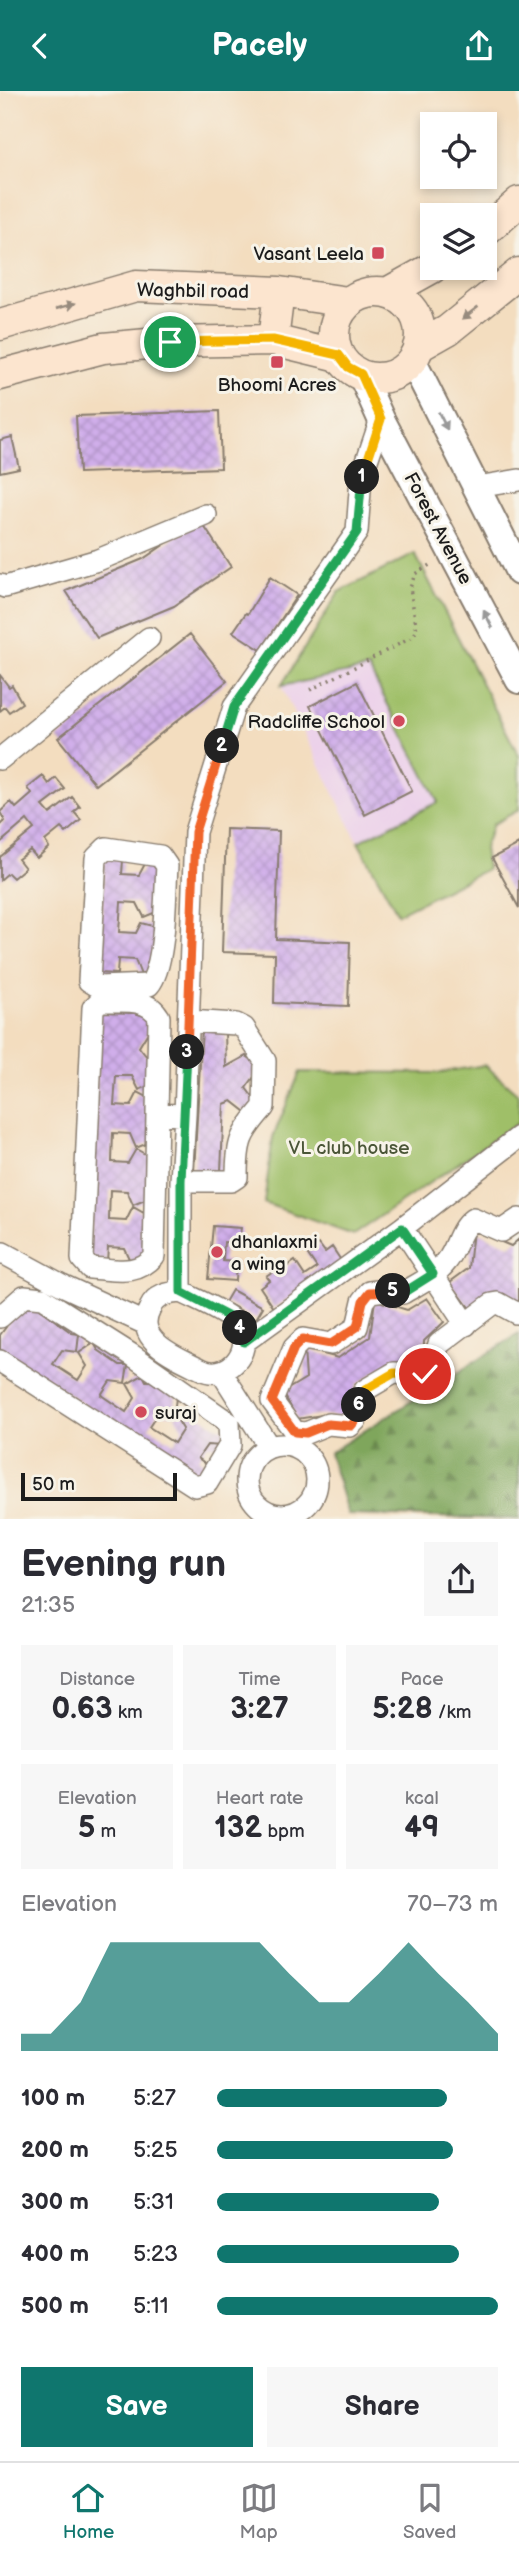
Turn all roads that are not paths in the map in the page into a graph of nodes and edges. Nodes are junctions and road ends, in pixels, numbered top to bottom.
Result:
1 (519, 202) edge
2 (497, 221) edge
3 (519, 273) edge
4 (420, 275) edge
5 (279, 292) junction
6 (387, 293) junction
7 (348, 302) junction
8 (0, 325) edge
9 (273, 340) junction
10 (415, 353) junction
11 (350, 365) junction
12 (0, 375) edge
13 (381, 419) junction
14 (519, 480) edge
15 (477, 487) junction
16 (206, 515) dead end
17 (519, 572) edge
18 (0, 585) edge
19 (149, 638) dead end
20 (519, 680) edge
21 (0, 759) edge
22 (160, 956) junction
23 (191, 957) junction
24 (188, 1021) junction
25 (157, 1114) junction
26 (185, 1115) junction
27 (519, 1137) edge
28 (181, 1181) junction
29 (519, 1219) edge
30 (402, 1228) junction
31 (0, 1254) edge
32 (433, 1274) junction
33 (181, 1292) junction
34 (519, 1312) edge
35 (0, 1317) edge
36 (466, 1325) junction
37 (147, 1329) junction
38 (244, 1342) junction
39 (132, 1355) junction
40 (0, 1361) edge
41 (222, 1373) junction
42 (269, 1447) junction
43 (277, 1517) edge

1 - 2 main road
3 -> 10 main road
4 - 6 main road, Waghbil road
5 - 7 main road, Waghbil road
8 -> 5 main road, Waghbil road
5 - 9 main road
6 - 7 main road, Waghbil road
6 - 10 main road
7 - 11 main road
9 - 11 main road
9 - 12 main road
10 - 11 main road
10 -> 15 street
11 - 13 street, Forest Avenue
20 -> 13 street, Forest Avenue
13 - 23 street
14 - 15 street
15 - 17 street
16 - 18 street
19 - 21 street
22 - 22 street
22 - 23 street
23 - 24 street
24 - 26 street
24 - 28 street
25 - 25 street
25 - 26 street
26 - 28 street
27 - 30 street
28 - 33 street
29 - 32 street
30 - 32 street
30 - 38 street
31 - 37 street
32 - 36 street
32 - 36 street
33 - 37 street
33 - 38 street
34 - 36 street
35 - 39 street
37 - 39 street
37 - 41 street
38 - 41 street
39 - 40 street
41 - 42 street
42 - 43 street
42 - 43 street

